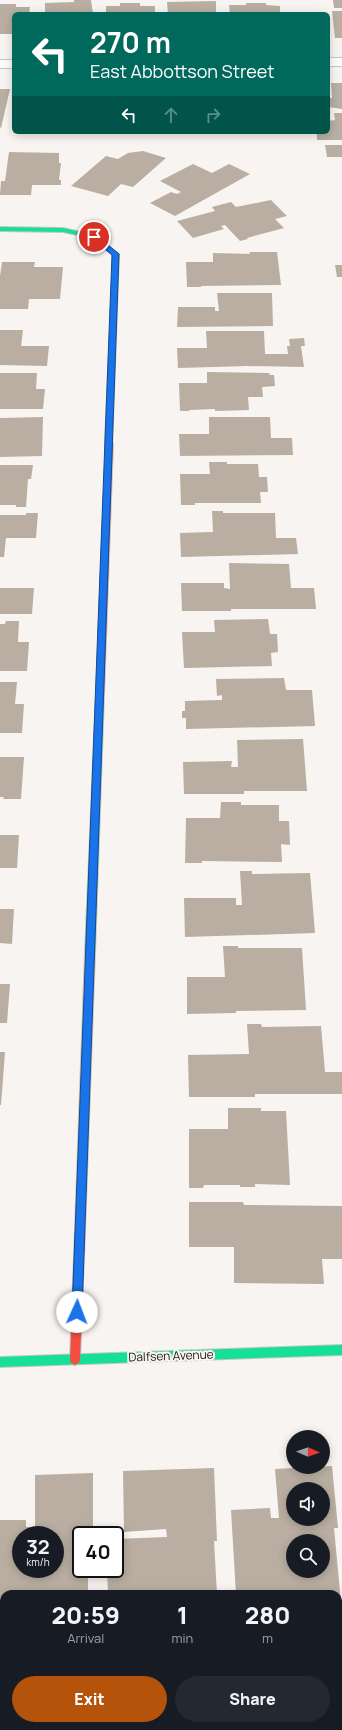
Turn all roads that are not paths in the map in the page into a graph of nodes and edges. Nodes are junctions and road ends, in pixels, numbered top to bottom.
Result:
1 (330, 62) edge
2 (342, 62) edge
3 (0, 64) edge
4 (12, 64) edge
5 (0, 229) edge
6 (342, 1350) edge
7 (75, 1360) junction
8 (0, 1362) edge

1 - 2 street
3 - 4 street
5 - 7 street
6 - 7 street, Dalfsen Avenue
7 - 8 street, Dalfsen Avenue

